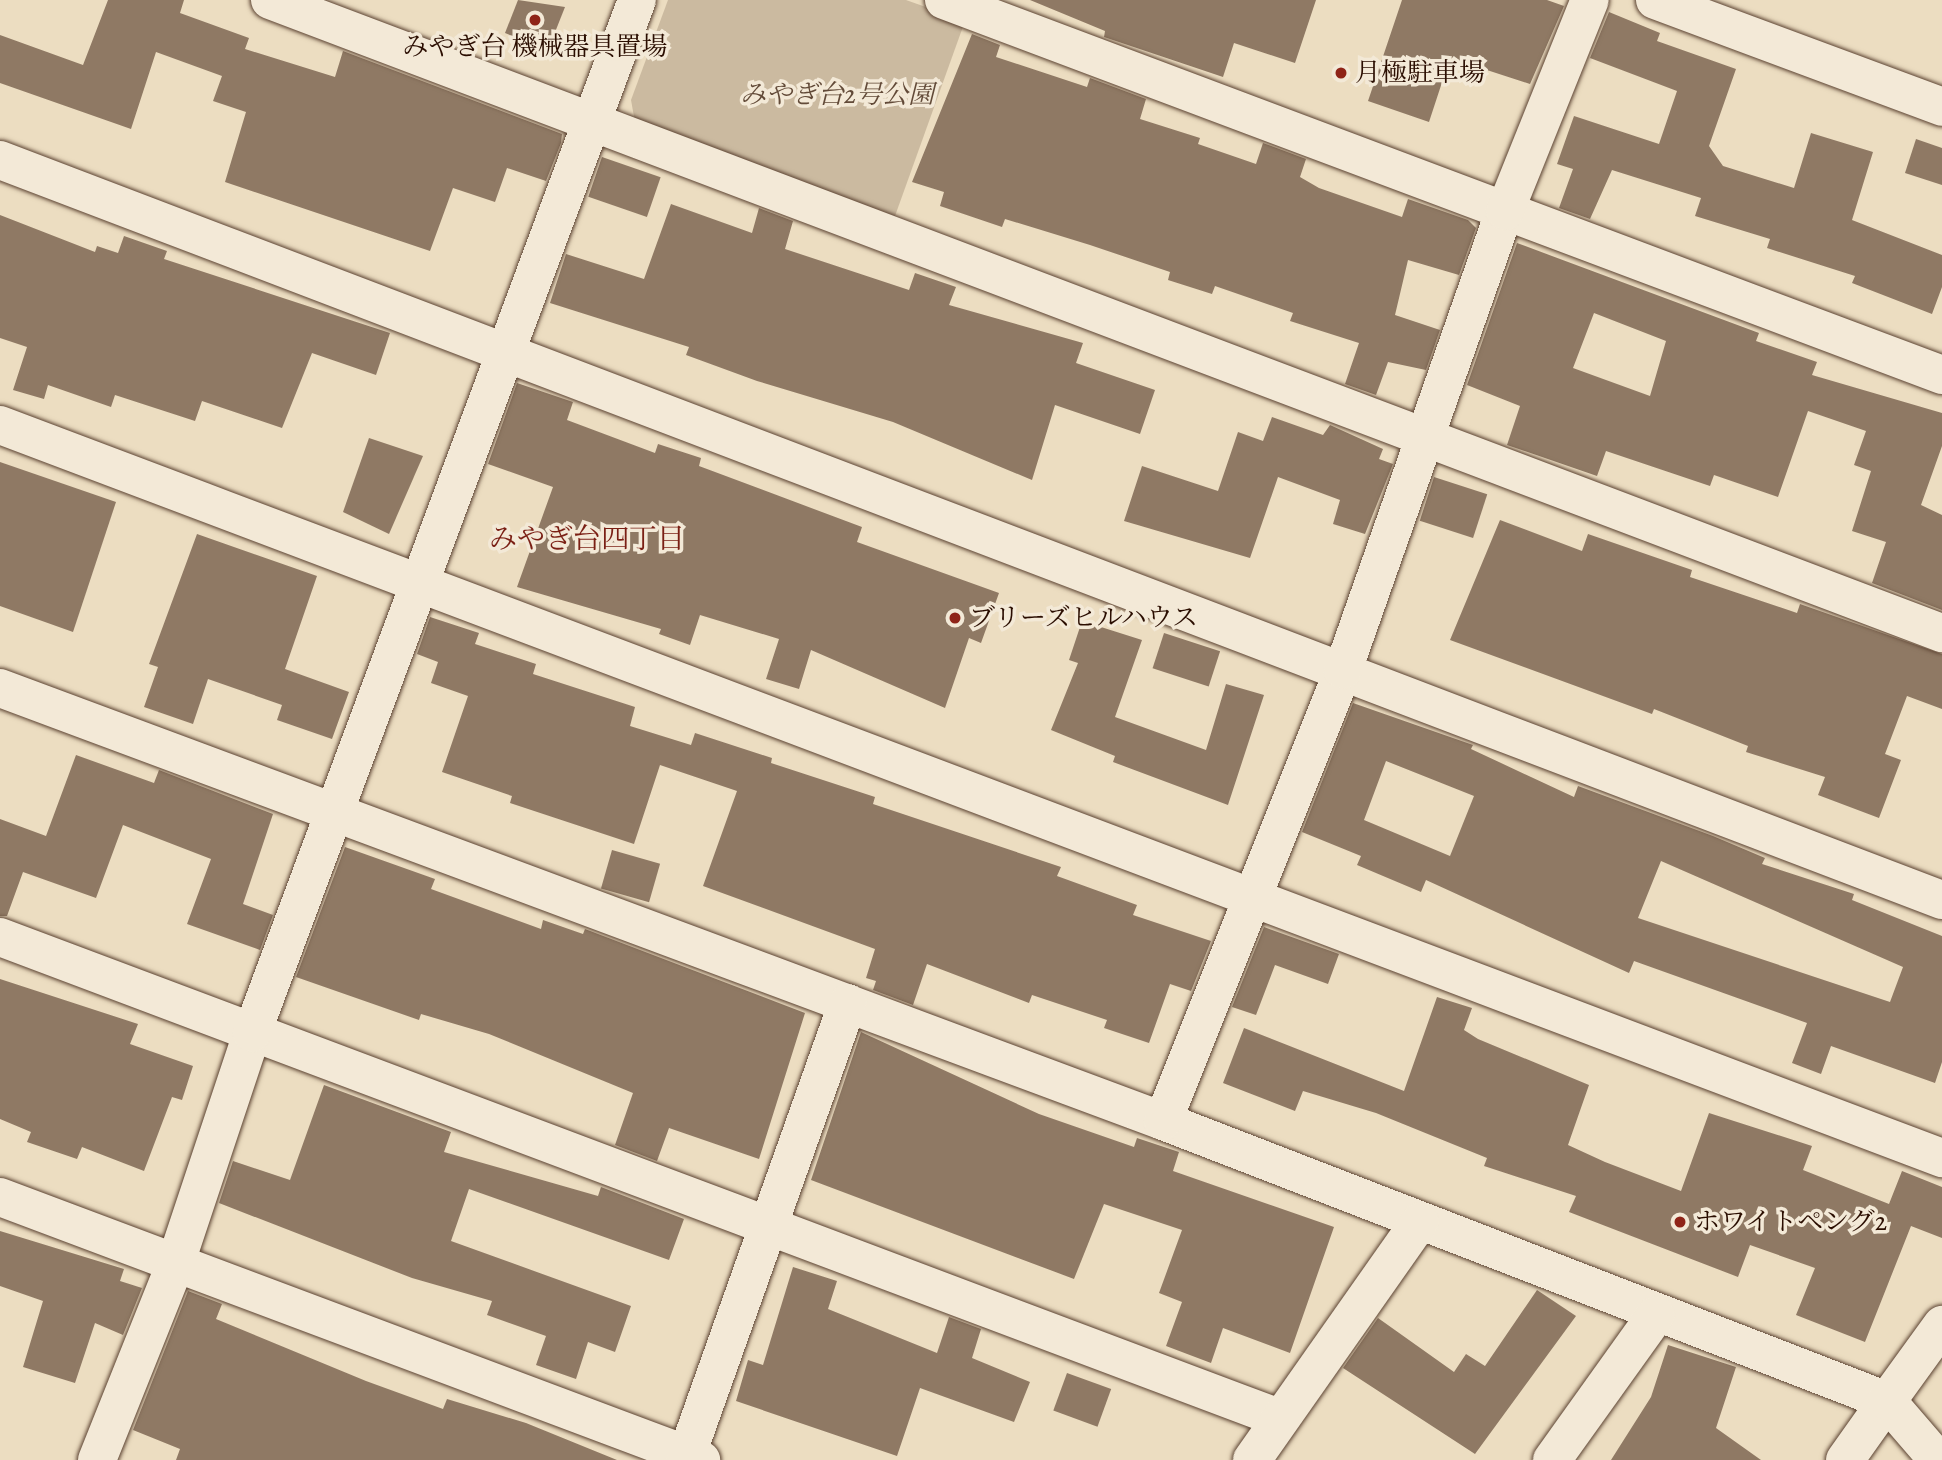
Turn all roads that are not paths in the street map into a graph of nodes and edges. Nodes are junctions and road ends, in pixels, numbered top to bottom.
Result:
1 (270, 0) edge
2 (637, 0) edge
3 (944, 0) edge
4 (1590, 0) edge
5 (1655, 0) edge
6 (1942, 107) edge
7 (588, 117) junction
8 (0, 160) edge
9 (1505, 211) junction
10 (509, 352) junction
11 (1942, 375) edge
12 (0, 425) edge
13 (1422, 439) junction
14 (422, 584) junction
15 (1942, 633) edge
16 (1343, 670) junction
17 (0, 688) edge
18 (336, 818) junction
19 (1252, 894) junction
20 (1942, 900) edge
21 (0, 937) edge
22 (848, 1003) junction
23 (252, 1034) junction
24 (1163, 1121) junction
25 (1942, 1158) edge
26 (0, 1197) edge
27 (1419, 1222) junction
28 (766, 1226) junction
29 (176, 1262) junction
30 (1656, 1315) junction
31 (1942, 1325) edge
32 (1887, 1401) junction
33 (1279, 1418) junction
34 (691, 1458) edge
35 (97, 1460) edge
36 (1252, 1460) edge
37 (1552, 1460) edge
38 (1845, 1460) edge
39 (1938, 1460) edge

1 - 7 street
2 - 7 street
3 - 9 street
4 - 9 street
5 - 6 street
7 - 10 street
7 - 13 street
8 - 10 street
9 - 11 street
9 - 13 street
10 - 14 street
10 - 16 street
12 - 14 street
13 - 15 street
13 - 16 street
14 - 18 street
14 - 19 street
16 - 19 street
16 - 20 street
17 - 18 street
18 - 22 street
18 - 23 street
19 - 24 street
19 - 25 street
21 - 23 street
22 - 24 street
22 - 28 street
23 - 28 street
23 - 29 street
24 - 27 street
26 - 29 street
27 - 30 street
27 - 33 street
28 - 33 street
28 - 34 street
29 - 34 street
29 - 35 street
30 - 32 street
30 - 37 street
31 - 32 street
32 - 38 street
32 - 39 street
33 - 36 street

